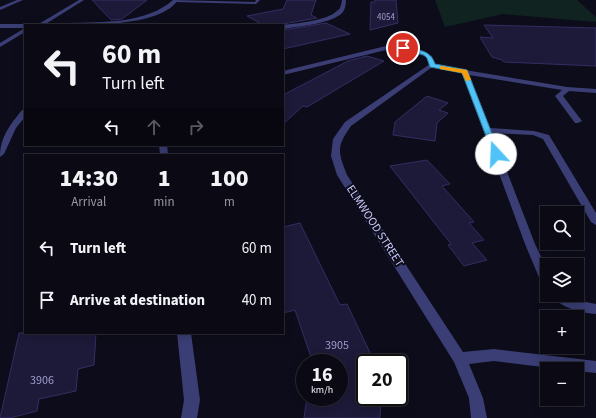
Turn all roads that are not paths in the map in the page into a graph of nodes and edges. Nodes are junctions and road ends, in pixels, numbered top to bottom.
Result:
1 (21, 0) edge
2 (82, 0) edge
3 (175, 0) edge
4 (258, 0) edge
5 (344, 0) edge
6 (0, 9) edge
7 (42, 24) edge
8 (86, 24) edge
9 (0, 26) edge
10 (24, 26) edge
11 (284, 27) edge
12 (24, 31) edge
13 (0, 45) edge
14 (432, 65) junction
15 (465, 72) junction
16 (284, 73) edge
17 (567, 88) junction
18 (596, 91) edge
19 (24, 113) edge
20 (578, 121) dead end
21 (487, 130) junction
22 (0, 154) edge
23 (591, 206) edge
24 (596, 222) edge
25 (540, 266) edge
26 (569, 302) edge
27 (596, 310) edge
28 (184, 334) edge
29 (460, 359) junction
30 (596, 367) edge
31 (189, 418) edge
32 (479, 418) edge

1 - 6 street
2 - 7 street
3 - 4 street
3 - 8 street
5 - 11 street
9 - 10 street
12 - 13 street
14 - 15 street
14 - 16 street
14 - 29 street, ELMWOOD STREET
15 - 17 street
15 - 21 street
17 - 18 street
17 - 20 street
19 - 22 street
21 - 23 street
21 - 25 street
23 - 24 street
26 - 27 street
28 - 31 street
29 - 30 street
29 - 32 street, ELMWOOD STREET

